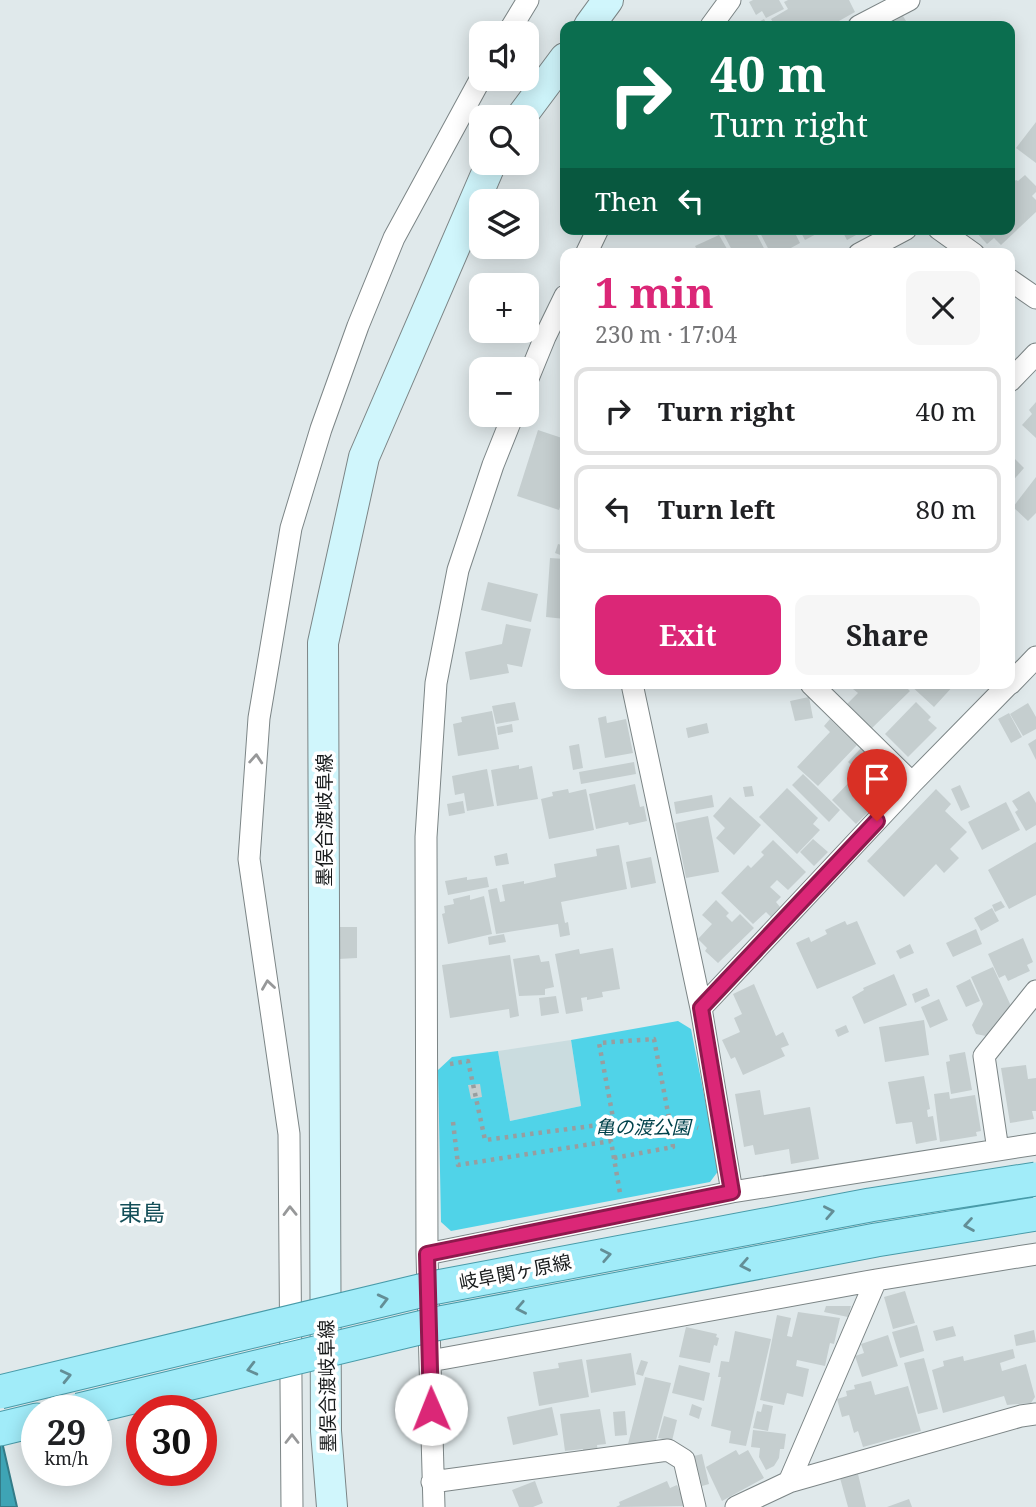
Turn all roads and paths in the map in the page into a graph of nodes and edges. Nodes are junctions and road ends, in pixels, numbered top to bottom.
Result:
1 (528, 0) edge
2 (608, 0) edge
3 (730, 0) edge
4 (909, 0) edge
5 (515, 21) edge
6 (593, 21) edge
7 (715, 21) edge
8 (869, 21) edge
9 (560, 65) edge
10 (474, 91) edge
11 (530, 105) edge
12 (486, 175) edge
13 (895, 235) edge
14 (947, 235) edge
15 (870, 248) edge
16 (966, 248) edge
17 (1015, 283) edge
18 (1036, 298) edge
19 (560, 306) edge
20 (1036, 354) edge
21 (537, 357) edge
22 (1015, 376) edge
23 (508, 427) edge
24 (1036, 657) edge
25 (1015, 678) edge
26 (633, 689) edge
27 (816, 689) edge
28 (1004, 689) edge
29 (912, 783) junction
30 (1036, 991) edge
31 (701, 1008) junction
32 (446, 1065) dead end
33 (452, 1115) dead end
34 (668, 1118) junction
35 (724, 1138) junction
36 (1036, 1144) edge
37 (998, 1150) junction
38 (614, 1158) junction
39 (1036, 1179) edge
40 (732, 1192) junction
41 (1036, 1214) edge
42 (624, 1215) junction
43 (427, 1254) junction
44 (1036, 1254) edge
45 (876, 1280) junction
46 (430, 1361) junction
47 (0, 1392) edge
48 (112, 1402) edge
49 (1036, 1414) edge
50 (21, 1424) edge
51 (0, 1429) edge
52 (432, 1482) junction
53 (789, 1482) junction
54 (292, 1507) edge
55 (332, 1507) edge
56 (434, 1507) edge
57 (695, 1507) edge
58 (736, 1507) edge

1 - 5 street
2 - 6 main road
3 - 7 street
4 - 8 street
9 - 11 main road
54 -> 10 street
12 - 55 main road, 墨俣合渡岐阜線
13 - 15 street
14 - 16 street
17 - 18 street
19 - 21 street
20 - 22 street
23 - 43 street
24 - 25 street
26 - 31 street
27 - 29 street
28 - 29 street
29 - 31 street
30 - 37 street
31 - 35 street
32 - 34 path
33 - 38 path
34 - 35 path
34 - 38 path
35 - 40 street
36 - 37 street
37 - 40 street
38 - 42 path
47 -> 39 main road, 岐阜関ヶ原線, bridge
40 - 42 street
41 -> 48 main road, 岐阜関ヶ原線, bridge
42 - 43 street
43 - 46 street
44 - 45 street
45 - 46 street
45 - 53 street
46 - 52 street
49 - 53 street
50 - 51 main road
52 - 56 street
52 - 57 street
53 - 58 street

